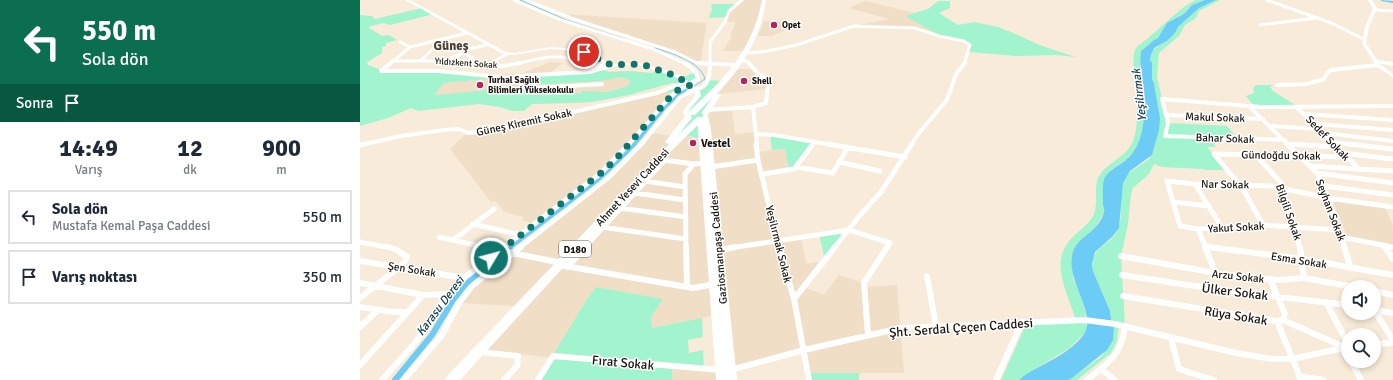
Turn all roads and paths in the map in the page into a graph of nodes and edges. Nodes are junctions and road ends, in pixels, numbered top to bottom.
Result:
1 (407, 0) edge
2 (514, 0) edge
3 (526, 0) edge
4 (742, 0) edge
5 (764, 0) edge
6 (768, 0) edge
7 (1267, 0) edge
8 (1370, 0) edge
9 (1375, 10) junction
10 (1393, 11) edge
11 (1316, 18) junction
12 (1260, 25) dead end
13 (467, 33) junction
14 (440, 39) junction
15 (1364, 39) junction
16 (400, 42) dead end
17 (450, 45) junction
18 (486, 45) junction
19 (410, 47) junction
20 (462, 52) junction
21 (749, 53) junction
22 (507, 54) junction
23 (473, 58) dead end
24 (420, 61) junction
25 (445, 61) junction
26 (744, 61) junction
27 (392, 62) junction
28 (1377, 63) junction
29 (608, 64) junction
30 (1393, 64) edge
31 (486, 65) junction
32 (614, 65) junction
33 (710, 65) junction
34 (736, 65) junction
35 (1393, 76) edge
36 (509, 78) junction
37 (602, 84) dead end
38 (1277, 85) dead end
39 (692, 86) junction
40 (1393, 106) edge
41 (753, 107) junction
42 (1250, 107) junction
43 (1296, 108) junction
44 (1305, 114) junction
45 (698, 115) junction
46 (1166, 115) junction
47 (1263, 119) junction
48 (1393, 120) edge
49 (1317, 124) junction
50 (1270, 126) junction
51 (1321, 129) junction
52 (1393, 130) edge
53 (1325, 133) junction
54 (756, 134) junction
55 (1393, 140) edge
56 (814, 142) junction
57 (1286, 142) junction
58 (1332, 142) junction
59 (360, 145) edge
60 (848, 147) junction
61 (1336, 147) junction
62 (1393, 149) edge
63 (1256, 155) junction
64 (1344, 155) junction
65 (1300, 156) junction
66 (905, 157) junction
67 (1393, 159) edge
68 (661, 160) junction
69 (758, 160) junction
70 (839, 162) junction
71 (694, 164) junction
72 (707, 165) junction
73 (1310, 166) junction
74 (796, 167) junction
75 (1359, 169) junction
76 (880, 170) dead end
77 (1393, 172) edge
78 (1316, 173) junction
79 (762, 174) junction
80 (646, 181) junction
81 (1167, 181) joint
82 (1393, 183) edge
83 (1195, 184) junction
84 (1239, 185) junction
85 (1324, 186) junction
86 (685, 187) junction
87 (1282, 187) junction
88 (635, 192) junction
89 (1393, 195) edge
90 (1328, 198) junction
91 (685, 200) junction
92 (1173, 202) junction
93 (1208, 206) junction
94 (1393, 207) edge
95 (620, 208) junction
96 (494, 209) dead end
97 (686, 217) junction
98 (473, 224) junction
99 (1264, 225) junction
100 (1295, 226) junction
101 (602, 227) junction
102 (1222, 228) junction
103 (1198, 229) junction
104 (849, 230) junction
105 (1340, 233) junction
106 (521, 235) junction
107 (439, 237) dead end
108 (686, 239) junction
109 (452, 240) junction
110 (777, 240) junction
111 (361, 244) edge
112 (1383, 245) junction
113 (1205, 247) junction
114 (1393, 247) edge
115 (719, 250) junction
116 (501, 251) junction
117 (512, 254) junction
118 (1121, 256) dead end
119 (1303, 259) junction
120 (1393, 259) edge
121 (360, 261) edge
122 (561, 264) junction
123 (399, 267) junction
124 (1351, 268) junction
125 (1122, 274) dead end
126 (1216, 274) junction
127 (927, 276) dead end
128 (1393, 276) edge
129 (464, 278) junction
130 (1304, 278) junction
131 (1270, 279) junction
132 (360, 283) edge
133 (718, 283) junction
134 (1341, 285) edge
135 (375, 286) junction
136 (687, 287) junction
137 (1381, 292) edge
138 (449, 294) junction
139 (423, 295) junction
140 (1393, 295) edge
141 (1123, 296) dead end
142 (1277, 296) junction
143 (360, 298) edge
144 (794, 299) junction
145 (1326, 302) junction
146 (1341, 305) edge
147 (360, 307) edge
148 (378, 310) junction
149 (1381, 311) edge
150 (408, 312) junction
151 (1393, 313) edge
152 (1380, 320) edge
153 (1280, 321) junction
154 (1022, 322) junction
155 (936, 326) junction
156 (1125, 326) junction
157 (360, 327) edge
158 (1341, 333) edge
159 (868, 335) junction
160 (1171, 338) junction
161 (1393, 342) edge
162 (1381, 343) edge
163 (1341, 344) edge
164 (1341, 347) edge
165 (804, 350) junction
166 (478, 352) junction
167 (1292, 359) junction
168 (360, 366) edge
169 (1355, 368) edge
170 (1101, 369) junction
171 (727, 373) edge
172 (1300, 378) edge
173 (382, 380) edge
174 (404, 380) edge
175 (445, 380) edge
176 (452, 380) edge
177 (504, 380) edge
178 (538, 380) edge
179 (722, 380) edge
180 (809, 380) edge
181 (996, 380) edge
182 (1087, 380) edge
183 (1115, 380) edge
184 (1214, 380) edge
185 (1322, 380) edge
186 (1361, 380) edge

1 - 13 street
2 - 39 street
3 - 33 street
4 - 33 street
5 - 34 highway, D180
6 - 21 highway, D180
7 - 11 street
8 - 9 street
9 - 10 street
9 - 15 street
11 - 12 street
11 - 15 street
13 - 14 street
13 - 18 street
14 - 17 street
14 - 19 street
15 - 28 street
16 - 19 street
17 - 20 street
17 - 24 street
18 - 20 street
18 - 22 street
19 - 27 street
20 - 23 street
20 - 25 street
21 - 26 highway, D180
21 - 66 street
22 - 29 street
22 - 31 street
24 - 25 street, Yıldızkent Sokak
24 - 27 street, Yıldızkent Sokak
25 - 31 street, Yıldızkent Sokak
26 - 41 street
26 - 45 highway, D180
27 - 36 street
28 - 30 street
28 - 35 street
28 - 38 street
29 - 31 street, Yıldızkent Sokak
29 - 32 street
32 - 36 street
32 - 39 street
33 - 34 street
33 - 39 street
34 - 45 highway, D180
36 - 37 street
39 - 45 street
39 - 59 street, Güneş Kiremit Sokak
39 - 106 street
39 - 117 street
40 - 43 street
41 - 45 street
41 - 54 street, Yeşilırmak Sokak
42 - 43 street
42 - 46 street
42 - 47 street, Seyhan Sokak
43 - 44 street, Sedef Sokak
44 - 48 street
44 - 49 street, Sedef Sokak
45 - 68 highway, Ahmet Yesevi Caddesi / D180
45 - 72 main road, Gaziosmanpaşa Caddesi
45 - 122 highway, Ahmet Yesevi Caddesi / D180
46 - 47 street, Makul Sokak
46 - 57 street, Bahar Sokak
47 - 50 street, Seyhan Sokak
49 - 51 street, Sedef Sokak
49 - 52 street
50 - 51 street
50 - 57 street, Seyhan Sokak
51 - 53 street, Sedef Sokak
53 - 55 street
53 - 58 street, Sedef Sokak
54 - 56 street
54 - 69 street, Yeşilırmak Sokak
56 - 60 street
56 - 74 street
57 - 61 street, Bahar Sokak
57 - 65 street, Seyhan Sokak
58 - 61 street, Sedef Sokak
58 - 62 street
60 - 66 street
60 - 70 street
61 - 64 street, Sedef Sokak
63 - 65 street, Gündoğdu Sokak
63 - 84 street, Gündoğdu Sokak
63 - 87 street, Bilgili Sokak
64 - 65 street, Gündoğdu Sokak
64 - 67 street
64 - 75 street, Sedef Sokak
65 - 73 street, Seyhan Sokak
66 - 104 street
68 - 71 street
68 - 80 street
68 - 122 highway, Ahmet Yesevi Caddesi / D180
69 - 72 street
69 - 79 street, Yeşilırmak Sokak
70 - 74 street
70 - 76 street
71 - 72 street
71 - 86 street
72 - 115 main road, Gaziosmanpaşa Caddesi
72 - 133 main road, Gaziosmanpaşa Caddesi
73 - 75 street
73 - 78 street, Seyhan Sokak
74 - 79 street
75 - 77 street
78 - 82 street
78 - 85 street, Seyhan Sokak
79 - 110 street, Yeşilırmak Sokak
80 - 86 street
80 - 88 street
81 - 83 street, Nar Sokak
81 - 92 street, Yakut Sokak
83 - 84 street, Nar Sokak
83 - 93 street
84 - 87 street, Nar Sokak
84 - 99 street
85 - 89 street
85 - 90 street, Seyhan Sokak
86 - 91 street
87 - 90 street, Nar Sokak
87 - 100 street, Bilgili Sokak
88 - 91 street
88 - 95 street
90 - 94 street, Nar Sokak
90 - 105 street, Seyhan Sokak
91 - 97 street
92 - 93 street
92 - 103 street, Yakut Sokak
93 - 102 street
95 - 97 street
95 - 101 street
96 - 98 street
97 - 108 street
98 - 106 street
98 - 109 street
99 - 100 street, Yakut Sokak
99 - 102 street, Yakut Sokak
100 - 105 street, Yakut Sokak
100 - 119 street, Bilgili Sokak
101 - 108 street
101 - 122 street
102 - 103 street, Yakut Sokak
103 - 113 street
104 - 110 street
104 - 144 street
104 - 159 street
105 - 112 street, Yakut Sokak
105 - 124 street, Seyhan Sokak
106 - 116 street
107 - 109 street
108 - 136 street
109 - 116 street
110 - 115 street
110 - 144 street, Yeşilırmak Sokak
111 - 123 street
112 - 114 street, Yakut Sokak
112 - 120 street
113 - 119 street, Esma Sokak
113 - 126 street
115 - 133 main road, Gaziosmanpaşa Caddesi
116 - 117 street
116 - 129 street
117 - 122 street
117 - 174 street
118 - 126 street, Arzu Sokak
119 - 124 street, Esma Sokak
119 - 130 street, Bilgili Sokak
121 - 123 street, Şen Sokak
122 - 136 street
122 - 166 highway, Ahmet Yesevi Caddesi / D180
122 - 175 highway, Ahmet Yesevi Caddesi / D180
123 - 129 street, Şen Sokak
123 - 135 street
124 - 128 street, Esma Sokak
125 - 142 street, Ülker Sokak
126 - 131 street, Arzu Sokak
127 - 155 street
129 - 138 street
130 - 131 street, Arzu Sokak
130 - 134 street, Arzu Sokak
131 - 142 street
132 - 135 street
133 - 136 street
133 - 171 main road, Gaziosmanpaşa Caddesi
135 - 139 street
135 - 143 street
137 - 140 street
138 - 139 street
138 - 173 street
139 - 150 street
141 - 153 street, Rüya Sokak
142 - 145 street, Ülker Sokak
142 - 153 street
144 - 165 street, Yeşilırmak Sokak
145 - 146 street, Ülker Sokak
145 - 158 street
147 - 148 street
148 - 150 street
148 - 157 street
149 - 151 street
150 - 168 street
152 - 161 street
153 - 163 street, Rüya Sokak
153 - 167 street
154 - 155 street, Şht. Serdal Çeçen Caddesi
154 - 156 street, Şht. Serdal Çeçen Caddesi
154 - 181 street
155 - 159 street, Şht. Serdal Çeçen Caddesi
156 - 160 street
156 - 170 street
159 - 165 street, Şht. Serdal Çeçen Caddesi
160 - 167 street
160 - 184 street
161 - 162 street
164 - 167 street
165 - 171 street, Şht. Serdal Çeçen Caddesi
165 - 180 street, Yeşilırmak Sokak
166 - 176 highway, Ahmet Yesevi Caddesi / D180
166 - 177 street
167 - 172 street
169 - 186 street
170 - 182 street
170 - 183 street
171 - 178 street, Fırat Sokak
171 - 179 main road, Gaziosmanpaşa Caddesi
172 - 185 street

